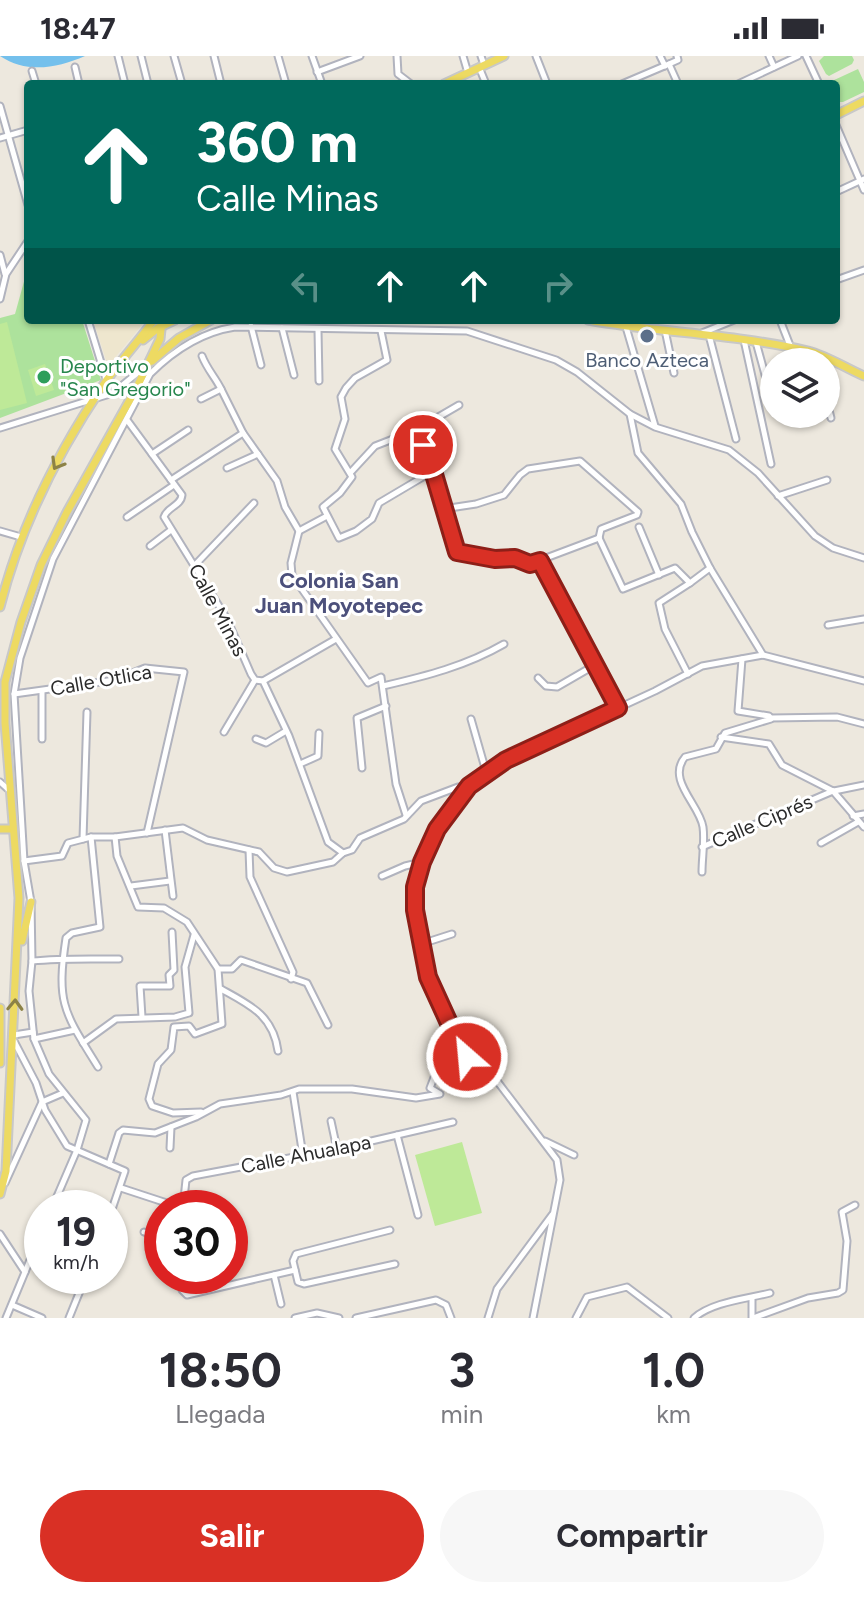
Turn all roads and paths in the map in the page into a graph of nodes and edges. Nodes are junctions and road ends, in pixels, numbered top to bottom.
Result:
1 (118, 56) edge
2 (141, 56) edge
3 (174, 56) edge
4 (214, 56) edge
5 (278, 56) edge
6 (312, 56) edge
7 (360, 56) edge
8 (397, 56) edge
9 (463, 56) edge
10 (481, 56) edge
11 (504, 56) edge
12 (536, 56) edge
13 (660, 56) edge
14 (677, 56) edge
15 (769, 56) edge
16 (798, 56) edge
17 (806, 56) edge
18 (667, 65) junction
19 (482, 66) junction
20 (75, 67) dead end
21 (774, 67) junction
22 (32, 71) dead end
23 (317, 72) junction
24 (468, 73) junction
25 (752, 77) junction
26 (35, 80) edge
27 (78, 80) edge
28 (124, 80) edge
29 (147, 80) edge
30 (181, 80) edge
31 (220, 80) edge
32 (285, 80) edge
33 (320, 80) edge
34 (406, 80) edge
35 (454, 80) edge
36 (485, 80) edge
37 (545, 80) edge
38 (631, 80) edge
39 (676, 80) edge
40 (746, 80) edge
41 (754, 80) edge
42 (817, 80) edge
43 (864, 101) edge
44 (0, 106) edge
45 (840, 113) edge
46 (24, 131) edge
47 (840, 133) edge
48 (8, 136) junction
49 (0, 138) edge
50 (862, 180) edge
51 (840, 190) edge
52 (864, 190) edge
53 (24, 191) edge
54 (24, 247) edge
55 (0, 255) edge
56 (864, 270) edge
57 (6, 274) junction
58 (840, 279) edge
59 (0, 299) edge
60 (89, 324) edge
61 (151, 324) edge
62 (161, 324) edge
63 (163, 324) edge
64 (204, 324) edge
65 (468, 324) edge
66 (725, 324) edge
67 (782, 324) edge
68 (631, 325) edge
69 (251, 326) junction
70 (282, 328) junction
71 (665, 329) junction
72 (318, 330) junction
73 (381, 331) junction
74 (467, 331) junction
75 (706, 333) junction
76 (744, 340) junction
77 (756, 342) junction
78 (137, 344) junction
79 (791, 348) joint
80 (202, 356) dead end
81 (760, 356) edge
82 (261, 365) dead end
83 (840, 365) edge
84 (147, 370) junction
85 (674, 373) dead end
86 (294, 375) dead end
87 (864, 376) edge
88 (107, 380) junction
89 (319, 381) dead end
90 (221, 389) junction
91 (96, 397) junction
92 (201, 399) dead end
93 (459, 405) dead end
94 (630, 414) junction
95 (127, 420) junction
96 (655, 427) junction
97 (0, 428) edge
98 (188, 430) dead end
99 (416, 430) junction
100 (243, 433) junction
101 (736, 439) dead end
102 (152, 454) junction
103 (258, 454) junction
104 (771, 464) dead end
105 (227, 468) dead end
106 (433, 471) junction
107 (351, 472) junction
108 (827, 480) dead end
109 (172, 482) junction
110 (778, 496) junction
111 (254, 503) dead end
112 (443, 509) junction
113 (327, 516) junction
114 (127, 517) dead end
115 (639, 527) dead end
116 (171, 530) junction
117 (0, 531) edge
118 (299, 531) junction
119 (21, 537) junction
120 (599, 538) junction
121 (150, 546) dead end
122 (864, 558) edge
123 (540, 561) junction
124 (195, 565) junction
125 (710, 568) junction
126 (659, 575) junction
127 (690, 583) junction
128 (0, 607) edge
129 (864, 619) edge
130 (828, 625) dead end
131 (336, 639) junction
132 (504, 644) dead end
133 (763, 655) junction
134 (742, 659) junction
135 (595, 665) junction
136 (688, 674) junction
137 (538, 678) dead end
138 (255, 680) junction
139 (263, 681) junction
140 (864, 681) edge
141 (383, 686) junction
142 (42, 691) junction
143 (14, 694) junction
144 (386, 706) junction
145 (618, 708) junction
146 (87, 712) dead end
147 (771, 718) junction
148 (471, 719) dead end
149 (864, 724) edge
150 (287, 731) junction
151 (224, 732) dead end
152 (319, 733) dead end
153 (721, 737) junction
154 (42, 739) dead end
155 (256, 739) dead end
156 (300, 764) junction
157 (362, 768) dead end
158 (487, 775) junction
159 (0, 782) edge
160 (864, 785) edge
161 (469, 786) junction
162 (833, 791) junction
163 (11, 792) junction
164 (864, 814) edge
165 (406, 815) junction
166 (853, 816) junction
167 (858, 822) junction
168 (864, 827) edge
169 (0, 829) edge
170 (13, 829) junction
171 (165, 830) junction
172 (147, 833) junction
173 (91, 837) junction
174 (115, 837) junction
175 (83, 839) junction
176 (821, 843) dead end
177 (702, 847) junction
178 (249, 850) junction
179 (343, 853) junction
180 (24, 861) junction
181 (422, 862) junction
182 (702, 872) dead end
183 (382, 876) dead end
184 (170, 881) junction
185 (131, 886) junction
186 (173, 896) dead end
187 (31, 902) junction
188 (172, 932) dead end
189 (194, 934) junction
190 (452, 934) dead end
191 (421, 944) junction
192 (63, 958) junction
193 (17, 959) junction
194 (119, 959) dead end
195 (32, 961) junction
196 (218, 969) junction
197 (291, 979) junction
198 (221, 989) junction
199 (0, 1008) edge
200 (142, 1017) junction
201 (175, 1017) junction
202 (0, 1023) edge
203 (328, 1025) dead end
204 (174, 1027) junction
205 (75, 1030) junction
206 (34, 1036) junction
207 (14, 1038) junction
208 (83, 1043) junction
209 (278, 1051) dead end
210 (471, 1054) junction
211 (0, 1063) edge
212 (98, 1067) dead end
213 (293, 1092) junction
214 (63, 1093) junction
215 (42, 1102) junction
216 (205, 1111) junction
217 (331, 1121) dead end
218 (453, 1122) dead end
219 (171, 1127) junction
220 (397, 1135) junction
221 (544, 1141) junction
222 (170, 1148) dead end
223 (337, 1149) junction
224 (77, 1150) junction
225 (574, 1155) dead end
226 (303, 1156) junction
227 (109, 1164) junction
228 (121, 1188) joint
229 (60, 1190) edge
230 (184, 1190) edge
231 (0, 1195) edge
232 (144, 1196) edge
233 (855, 1205) dead end
234 (553, 1214) junction
235 (418, 1215) dead end
236 (390, 1230) dead end
237 (0, 1234) edge
238 (395, 1264) dead end
239 (24, 1270) edge
240 (295, 1270) junction
241 (24, 1275) edge
242 (274, 1275) junction
243 (248, 1281) edge
244 (770, 1293) dead end
245 (79, 1294) edge
246 (752, 1298) junction
247 (281, 1304) dead end
248 (12, 1305) junction
249 (385, 1315) edge
250 (6, 1318) edge
251 (42, 1318) edge
252 (69, 1318) edge
253 (295, 1318) edge
254 (338, 1318) edge
255 (356, 1318) edge
256 (451, 1318) edge
257 (488, 1318) edge
258 (533, 1318) edge
259 (576, 1318) edge
260 (668, 1318) edge
261 (694, 1318) edge
262 (753, 1318) edge

1 - 28 street
2 - 29 street
3 - 30 street
4 - 31 street
5 - 32 street
6 - 23 street
7 - 23 street
8 - 34 street
9 - 24 street
10 - 19 street
11 - 19 main road
12 - 37 street
13 - 18 street
14 - 18 street
15 - 21 street
16 - 21 street
17 - 42 street
18 - 38 street
18 - 39 street
19 - 24 main road
19 - 36 street
20 - 27 street
21 - 25 street
22 - 26 street
23 - 33 street
24 - 35 main road
25 - 40 street
25 - 41 street
43 - 45 main road
44 - 48 street
46 - 48 street
47 - 50 street
48 - 49 street
48 - 53 street
50 - 51 street
50 - 52 street
54 - 57 street
55 - 57 street
56 - 58 street
57 - 59 street
60 - 88 street
61 - 78 main road
62 - 78 main road
63 - 84 main road
64 - 84 main road
65 - 74 street
66 - 75 street
67 - 79 street
68 - 71 main road
68 - 96 street
69 - 70 street
69 - 82 street
69 - 84 street
70 - 72 street
70 - 86 street
71 - 75 main road
71 - 85 street
72 - 73 street
72 - 89 street
73 - 74 street
73 - 107 street
74 - 94 street
75 - 76 main road
75 - 101 street
76 - 77 main road
76 - 104 street
77 - 79 main road
77 - 81 street
78 - 88 main road
80 - 90 street
83 - 87 main road
84 - 91 street
84 - 95 street
84 - 163 main road
88 - 91 main road
90 - 92 street
90 - 100 street
91 - 97 street
91 -> 119 main road
93 - 99 street
94 - 96 street
94 - 125 street
95 - 102 street
95 - 143 street
96 - 110 street
98 - 102 street
99 - 106 street
99 - 107 street
100 - 103 street
100 - 109 street
102 - 109 street
103 - 105 street
103 - 118 street
106 - 112 street
106 - 113 street
107 - 113 street
108 - 110 street
109 - 114 street
109 - 116 street
110 - 122 street
111 - 124 street
112 - 120 street
112 - 123 street
113 - 118 street
115 - 126 street
116 - 121 street
116 - 124 street, Calle Minas
117 - 119 street
118 - 131 street
119 - 128 main road
120 - 123 street
120 - 126 street
123 - 135 street
124 - 138 street, Calle Minas
125 - 127 street
125 - 133 street
126 - 127 street
127 - 136 street
129 - 130 street
131 - 139 street
131 - 141 street
132 - 141 street
133 - 134 street
133 - 140 street
134 - 136 street
134 - 147 street
135 - 137 street
135 - 145 street
136 - 145 street
138 - 139 street, Calle Minas
138 - 151 street
139 - 150 street
141 - 144 street
142 - 143 street, Calle Otlica
142 - 154 street
142 - 172 street, Calle Otlica
143 - 180 street
144 - 157 street
144 - 165 street
145 - 158 street
146 - 175 street
147 - 149 street
147 - 153 street
148 - 158 street
150 - 155 street
150 - 156 street
152 - 156 street
153 - 162 street, Calle Ciprés
153 - 177 street
156 - 179 street
158 - 161 street
159 - 163 street
160 - 162 street
161 - 165 street
161 - 181 street
162 - 166 street
162 - 177 street, Calle Ciprés
163 - 170 main road
164 - 166 street
165 - 179 street
166 - 167 street
167 - 168 street
167 - 176 street
169 - 170 main road
170 - 193 main road
171 - 172 street
171 - 178 street
171 - 184 street
172 - 174 street
173 - 174 street
173 - 175 street
173 - 192 street
174 - 185 street
175 - 180 street
177 - 182 street
178 - 179 street
178 - 197 street
180 - 187 street
181 - 183 street
181 - 191 street
184 - 185 street
184 - 186 street
185 - 189 street
187 - 193 main road
187 - 195 street
188 - 200 street
189 - 196 street
189 - 201 street
190 - 191 street
191 - 210 street
192 - 194 street
192 - 195 street
192 - 205 street
207 -> 193 main road
195 - 206 street
196 - 197 street
196 - 198 street
197 - 203 street
198 - 204 street
198 - 209 street
199 - 202 main road
200 - 201 street
200 - 208 street
201 - 204 street
202 - 211 main road
204 - 216 street
205 - 206 street
205 - 208 street
206 - 207 street
206 - 214 street
207 - 215 street
207 - 231 main road
208 - 212 street
210 - 213 street
210 - 221 street
213 - 216 street
213 - 226 street
214 - 215 street
214 - 224 street
215 - 224 street
215 - 231 street
216 - 219 street
217 - 223 street
218 - 220 street, Calle Ahualapa
219 - 222 street
219 - 227 street
220 - 223 street, Calle Ahualapa
220 - 235 street
221 - 225 street
221 - 234 street
223 - 226 street, Calle Ahualapa
224 - 227 street
224 - 229 street
226 - 230 street, Calle Ahualapa
227 - 228 street
228 - 232 street
233 - 262 street
234 - 257 street
234 - 258 street
236 - 240 street
237 - 239 street
238 - 240 street
240 - 242 street
241 - 248 street
242 - 243 street
242 - 247 street
244 - 246 street
245 - 252 street
246 - 261 street
246 - 262 street
248 - 250 street
248 - 251 street
249 - 255 street
249 - 256 street
253 - 254 street
259 - 260 street

